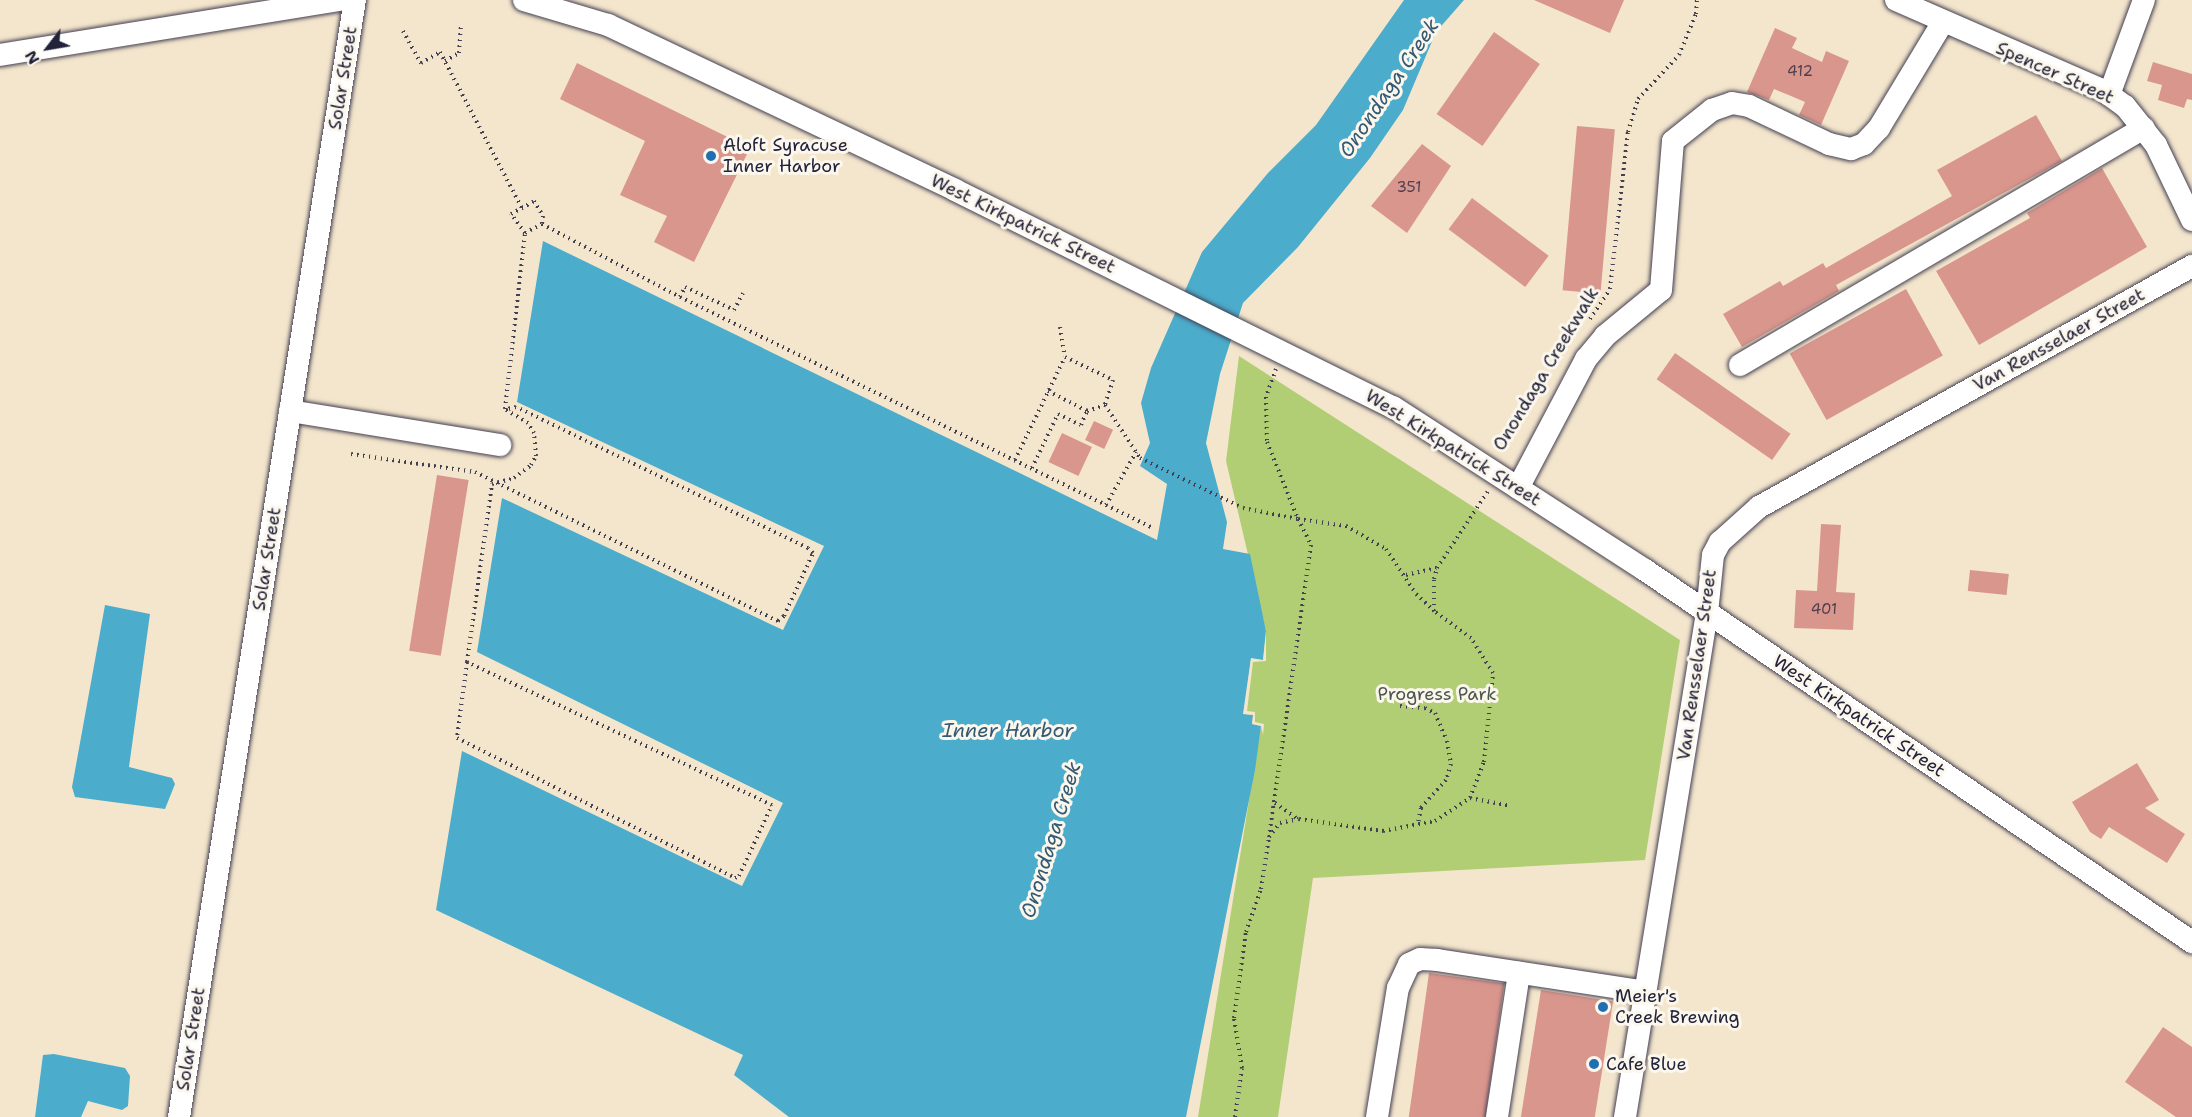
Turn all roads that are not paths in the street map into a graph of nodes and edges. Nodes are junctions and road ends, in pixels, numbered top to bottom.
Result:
1 (340, 0) edge
2 (355, 0) edge
3 (525, 0) edge
4 (1896, 0) edge
5 (2144, 0) edge
6 (1943, 22) junction
7 (0, 54) edge
8 (2109, 95) junction
9 (2144, 128) junction
10 (2192, 220) edge
11 (2192, 266) edge
12 (1740, 365) dead end
13 (290, 411) junction
14 (500, 445) dead end
15 (1518, 488) junction
16 (1707, 613) junction
17 (2192, 942) edge
18 (1519, 973) junction
19 (1646, 992) junction
20 (179, 1117) edge
21 (1377, 1117) edge
22 (1497, 1117) edge
23 (1625, 1117) edge

1 - 7 street
2 - 13 street, Solar Street
3 - 15 street, West Kirkpatrick Street
4 - 6 street, Spencer Street
5 - 8 street
6 - 8 street, Spencer Street
6 - 15 street
8 - 9 street, Spencer Street
9 - 10 street, Spencer Street
9 - 12 street
11 - 16 street, Van Rensselaer Street
13 - 14 street
13 - 20 street, Solar Street
15 - 16 street, West Kirkpatrick Street
16 - 17 street, West Kirkpatrick Street
16 - 19 street, Van Rensselaer Street
18 - 19 street
18 - 21 street
18 - 22 street
19 - 23 street, Van Rensselaer Street

